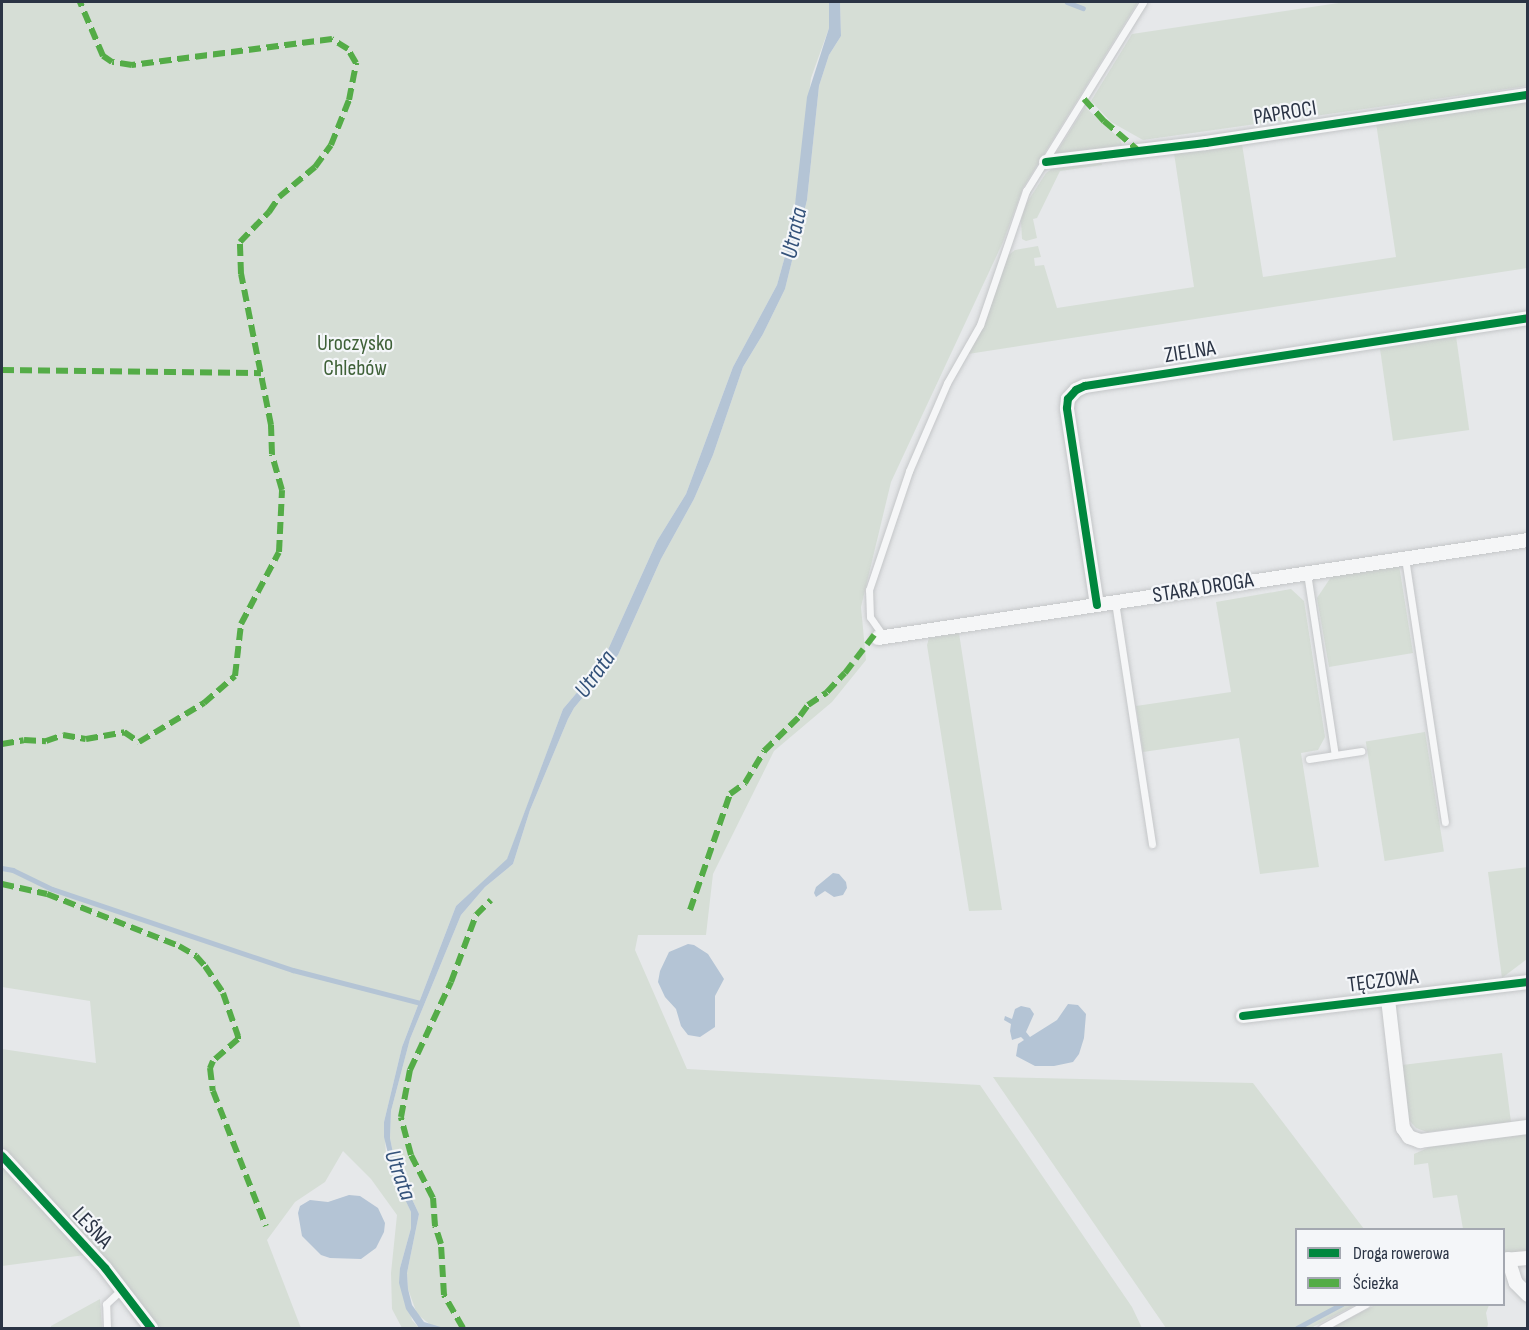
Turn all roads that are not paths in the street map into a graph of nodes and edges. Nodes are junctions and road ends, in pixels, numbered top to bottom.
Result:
1 (1143, 2) edge
2 (1527, 95) edge
3 (1046, 162) junction
4 (1527, 318) edge
5 (1527, 540) edge
6 (1405, 558) junction
7 (1306, 573) junction
8 (1115, 602) junction
9 (1097, 604) junction
10 (881, 637) joint
11 (1361, 750) dead end
12 (1335, 755) junction
13 (1309, 759) dead end
14 (1445, 822) dead end
15 (1152, 844) dead end
16 (1527, 981) edge
17 (1388, 999) junction
18 (1243, 1016) dead end
19 (1527, 1127) edge
20 (2, 1156) edge
21 (1527, 1258) edge
22 (1506, 1260) edge
23 (121, 1290) junction
24 (1527, 1295) edge
25 (1364, 1306) edge
26 (107, 1329) edge
27 (151, 1329) edge
28 (1323, 1329) edge

1 - 3 lane
2 - 3 street, PAPROCI
3 - 10 lane
4 - 9 street, ZIELNA
5 - 6 street, STARA DROGA
6 - 7 street, STARA DROGA
6 - 14 lane
7 - 8 street, STARA DROGA
7 - 12 lane
8 - 9 street, STARA DROGA
8 - 15 lane
9 - 10 street, STARA DROGA
11 - 12 lane
12 - 13 lane
16 - 17 street, TĘCZOWA
17 - 18 street, TĘCZOWA
17 - 19 street, TĘCZOWA
20 - 23 street, LEŚNA
21 - 22 street
22 - 24 street
23 - 26 lane
23 - 27 street, LEŚNA
25 - 28 lane

